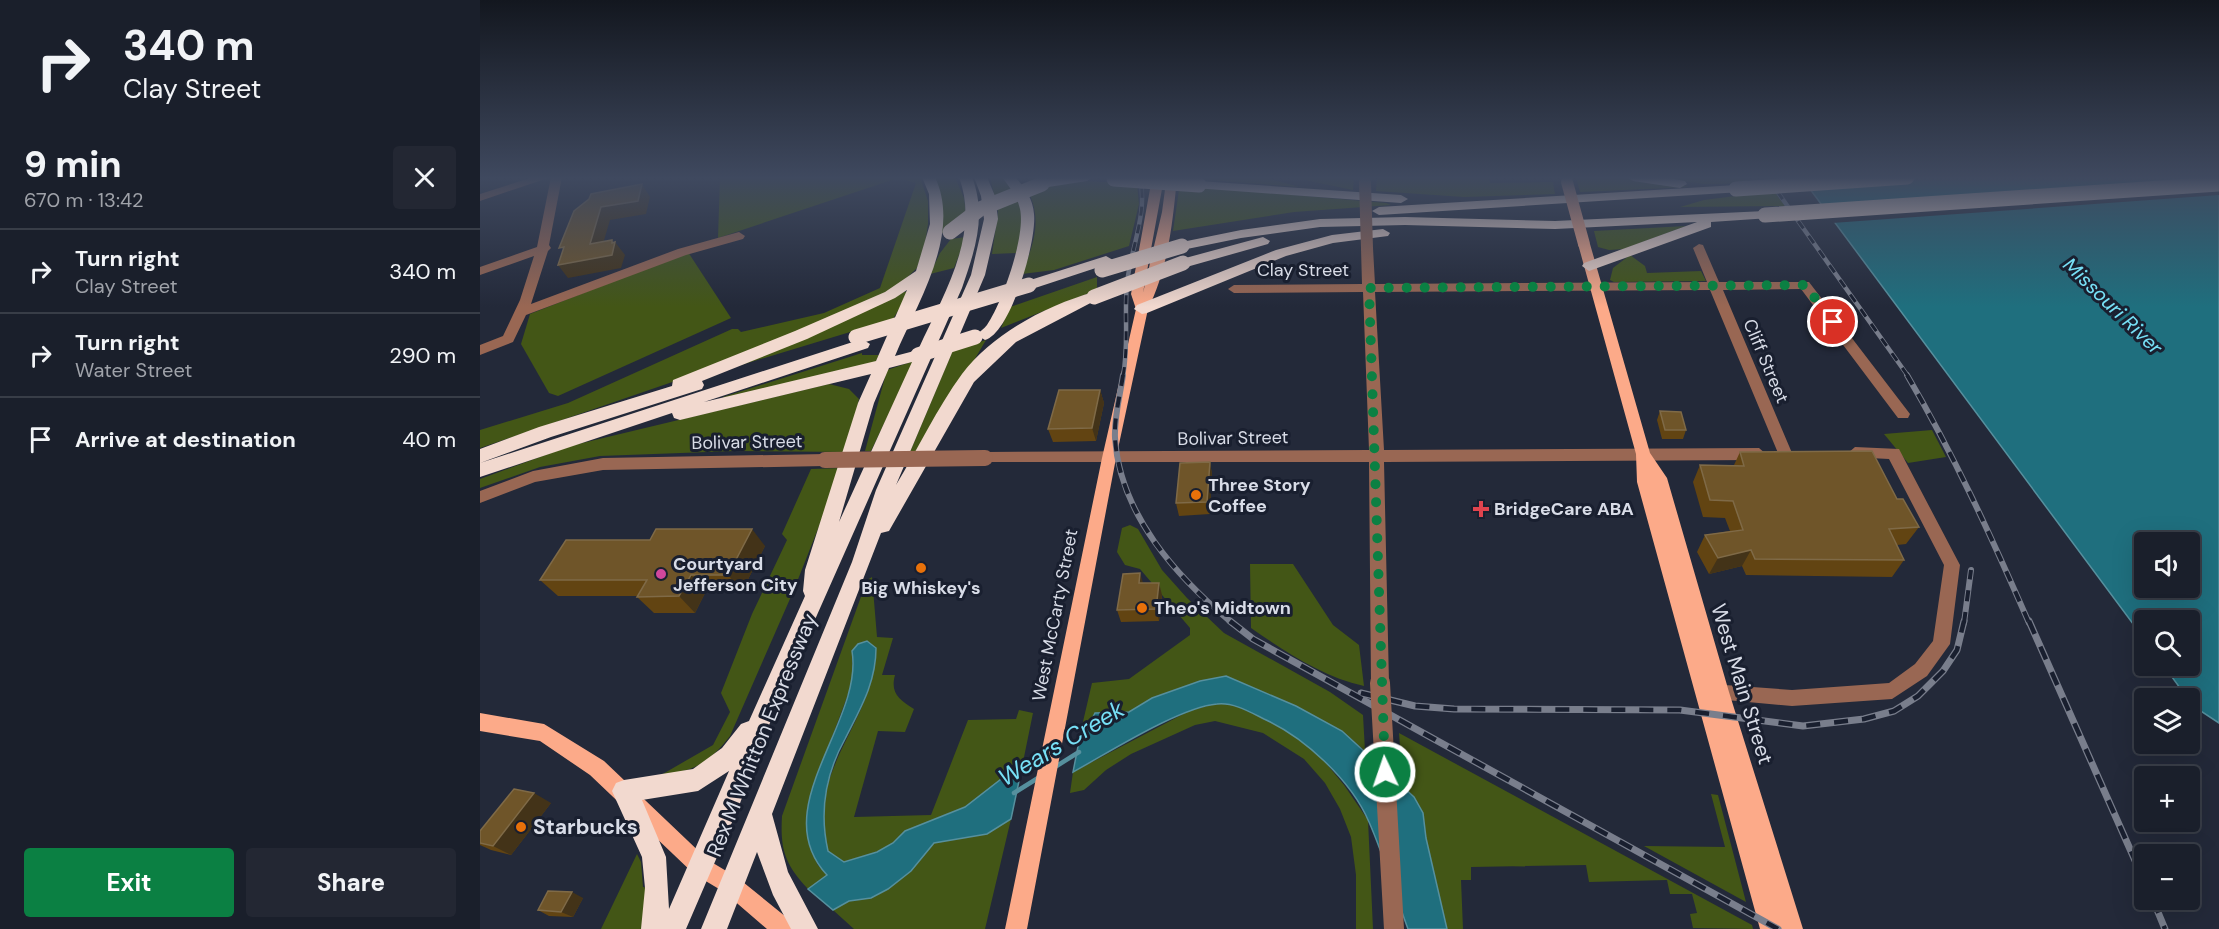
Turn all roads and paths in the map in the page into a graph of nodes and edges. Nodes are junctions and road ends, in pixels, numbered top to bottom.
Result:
1 (550, 220) edge
2 (937, 220) edge
3 (965, 220) edge
4 (974, 220) edge
5 (991, 220) edge
6 (1029, 220) edge
7 (1150, 220) edge
8 (1166, 220) edge
9 (1286, 220) edge
10 (1366, 220) edge
11 (1577, 220) edge
12 (1654, 220) edge
13 (1716, 220) edge
14 (1426, 223) junction
15 (739, 236) dead end
16 (1183, 241) junction
17 (545, 248) junction
18 (1700, 248) dead end
19 (925, 266) junction
20 (1589, 266) junction
21 (480, 271) edge
22 (1595, 286) junction
23 (1715, 286) junction
24 (1369, 288) junction
25 (1234, 289) dead end
26 (1142, 309) junction
27 (522, 312) junction
28 (1045, 317) junction
29 (980, 336) junction
30 (859, 341) junction
31 (480, 350) edge
32 (880, 367) junction
33 (826, 380) junction
34 (866, 403) junction
35 (609, 412) junction
36 (1903, 414) dead end
37 (553, 444) junction
38 (1791, 453) joint
39 (1840, 453) edge
40 (1643, 454) junction
41 (480, 456) edge
42 (1376, 456) junction
43 (1109, 458) junction
44 (480, 470) edge
45 (480, 497) edge
46 (1954, 544) dead end
47 (862, 562) junction
48 (1952, 565) junction
49 (811, 608) junction
50 (1713, 692) junction
51 (763, 712) junction
52 (480, 722) edge
53 (624, 791) junction
54 (760, 811) junction
55 (701, 867) junction
56 (731, 885) junction
57 (654, 929) edge
58 (673, 929) edge
59 (714, 929) edge
60 (783, 929) edge
61 (805, 929) edge
62 (1016, 929) edge
63 (1394, 929) edge
64 (1771, 929) edge
65 (1792, 929) edge

1 - 17 street
2 - 19 highway
3 - 19 highway, bridge
4 - 49 highway, Rex M Whitton Expressway
5 - 47 highway
6 - 29 highway
7 - 26 main road, West McCarty Street
8 - 26 main road, West McCarty Street
9 - 16 highway
10 - 24 street, bridge
11 - 20 main road, West Main Street, bridge
12 - 14 highway
13 - 20 highway
14 - 16 highway
14 - 26 highway
14 - 28 highway, bridge
15 - 27 street
16 - 30 highway, bridge
17 - 21 street
17 - 27 street
18 - 23 street, Cliff Street
19 - 32 highway
19 - 35 highway
20 - 22 main road, West Main Street
22 - 23 street, Clay Street
22 - 24 street, Clay Street
22 - 40 main road, West Main Street
23 - 36 street, Clay Street
23 - 38 street, Cliff Street
24 - 25 street, Clay Street
24 - 42 street
26 - 43 main road, West McCarty Street
27 - 31 street
28 - 29 highway
28 - 47 highway
29 - 32 highway, bridge
30 - 35 highway
30 - 37 highway
32 - 33 highway
32 - 34 highway
33 - 34 highway
33 - 37 highway
34 - 49 highway
35 - 41 highway
37 - 44 highway
38 - 40 street, Bolivar Street
39 - 48 street
40 - 42 street, Bolivar Street
40 - 50 main road, West Main Street
42 - 43 street, Bolivar Street
42 - 63 street, bridge
43 - 45 street, Bolivar Street, bridge
43 - 62 main road, West McCarty Street
46 - 48 street
47 - 54 highway, Rex M Whitton Expressway
48 - 50 street
49 - 51 highway, Rex M Whitton Expressway
50 - 64 main road, West Main Street
50 - 65 main road, West Main Street
51 - 53 highway
51 - 55 highway, Rex M Whitton Expressway
52 - 53 main road
53 - 55 main road
53 - 57 highway
54 - 56 highway, Rex M Whitton Expressway
54 - 61 highway
55 - 56 main road
55 - 58 highway, Rex M Whitton Expressway
56 - 59 highway, Rex M Whitton Expressway
56 - 60 main road

